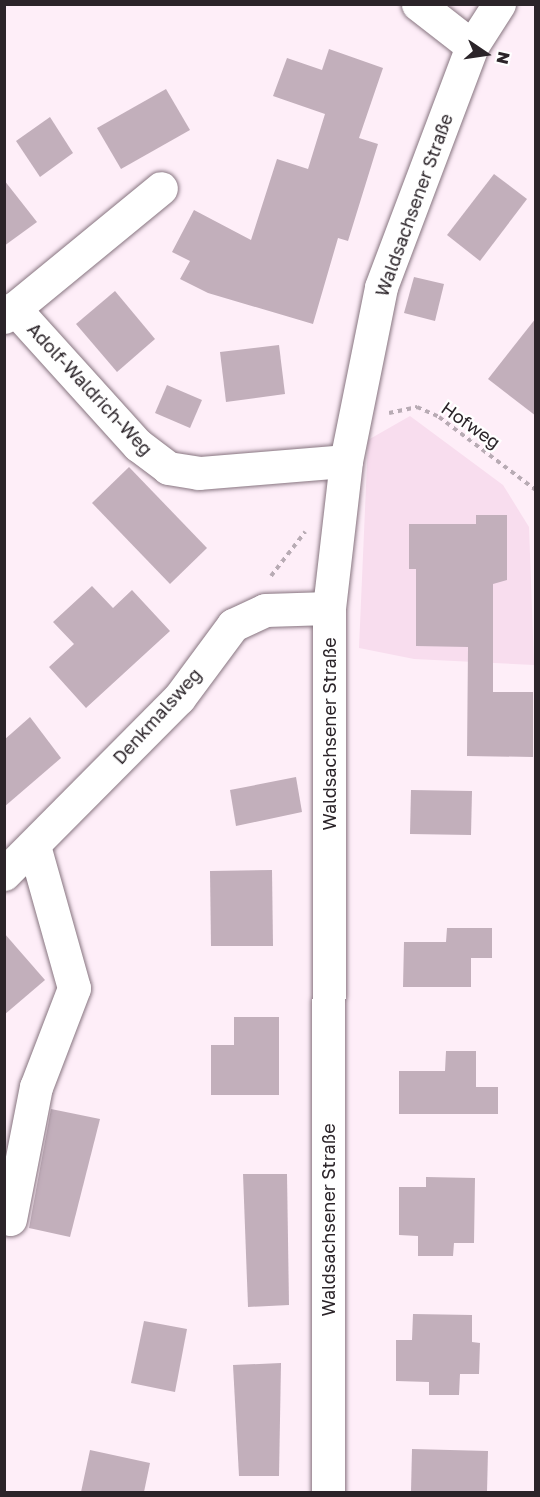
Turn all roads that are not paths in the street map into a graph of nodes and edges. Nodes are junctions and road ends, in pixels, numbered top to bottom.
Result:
1 (418, 4) edge
2 (499, 4) edge
3 (472, 46) junction
4 (161, 188) dead end
5 (9, 313) edge
6 (348, 446) junction
7 (329, 608) junction
8 (34, 846) junction
9 (4, 874) edge
10 (10, 1219) dead end
11 (328, 1492) edge

1 - 3 street
2 - 3 street, Waldsachsener Straße
3 - 6 street, Waldsachsener Straße
4 - 5 street, Adolf-Waldrich-Weg
5 - 6 street, Adolf-Waldrich-Weg
6 - 7 street, Waldsachsener Straße
7 - 8 street, Denkmalsweg
7 - 11 street, Waldsachsener Straße
8 - 9 street, Denkmalsweg
8 - 10 street

